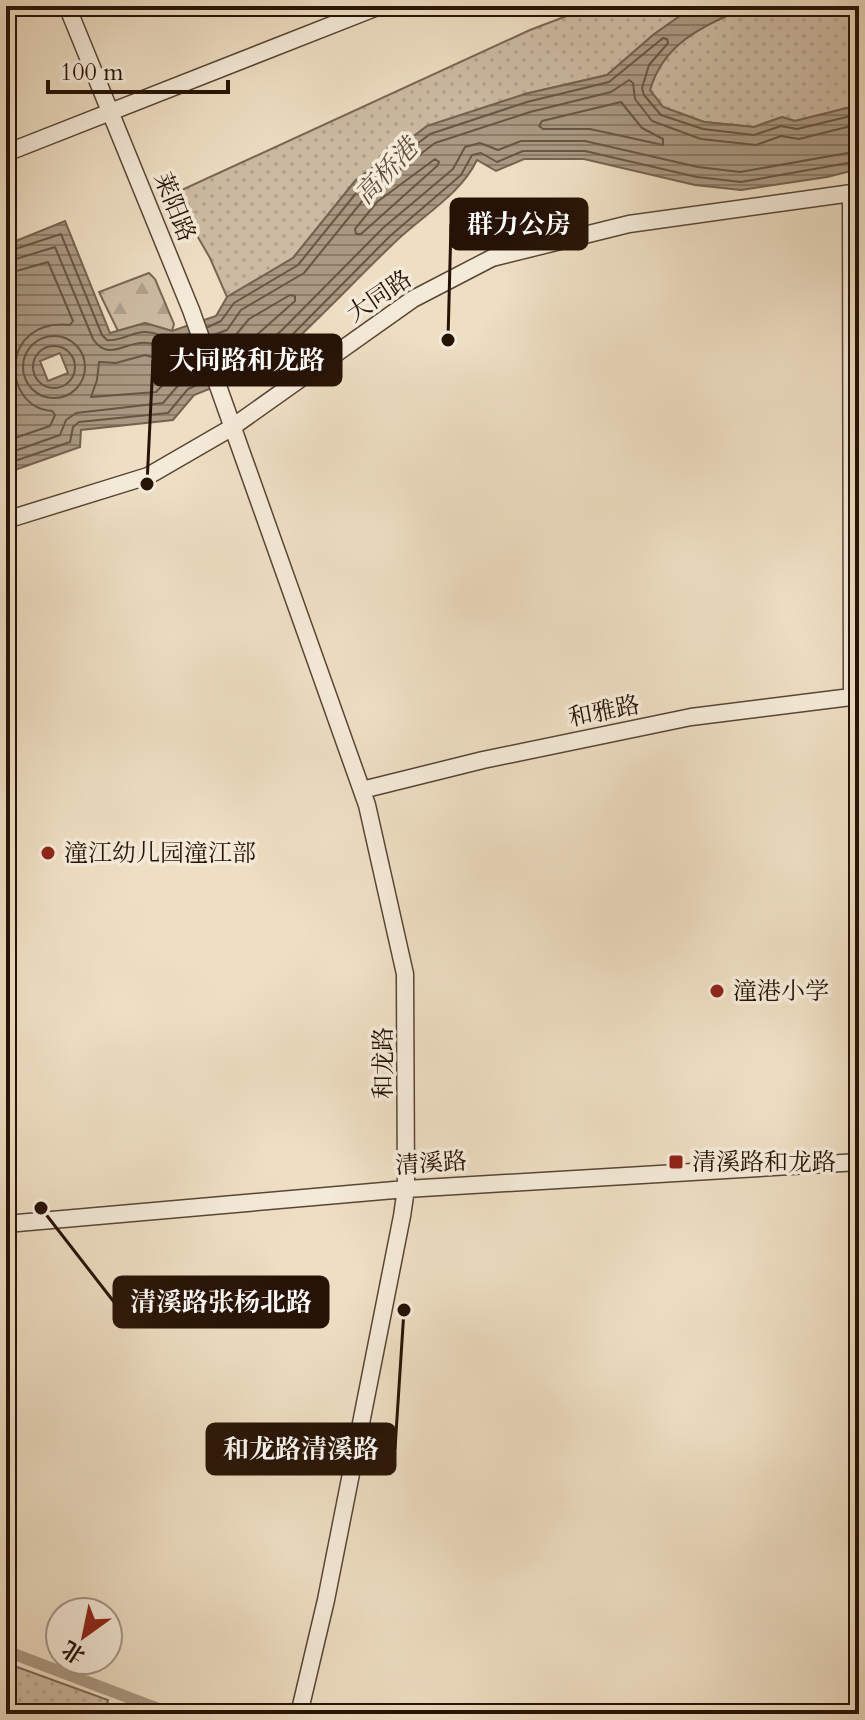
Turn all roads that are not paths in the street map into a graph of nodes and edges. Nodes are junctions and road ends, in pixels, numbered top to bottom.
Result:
1 (67, 6) edge
2 (380, 6) edge
3 (109, 110) junction
4 (6, 153) edge
5 (855, 193) edge
6 (231, 428) junction
7 (6, 520) edge
8 (856, 697) edge
9 (362, 790) junction
10 (859, 1162) edge
11 (406, 1189) junction
12 (6, 1224) edge
13 (299, 1714) edge

1 - 3 street, 莱阳路
2 - 3 street
3 - 4 street
3 - 6 street, 莱阳路
5 - 6 street, 大同路
5 - 8 street
6 - 7 street, 大同路
6 - 9 street, 和龙路
8 - 9 street, 和雅路
9 - 11 street, 和龙路
10 - 11 street, 清溪路
11 - 12 street, 清溪路
11 - 13 street, 和龙路

